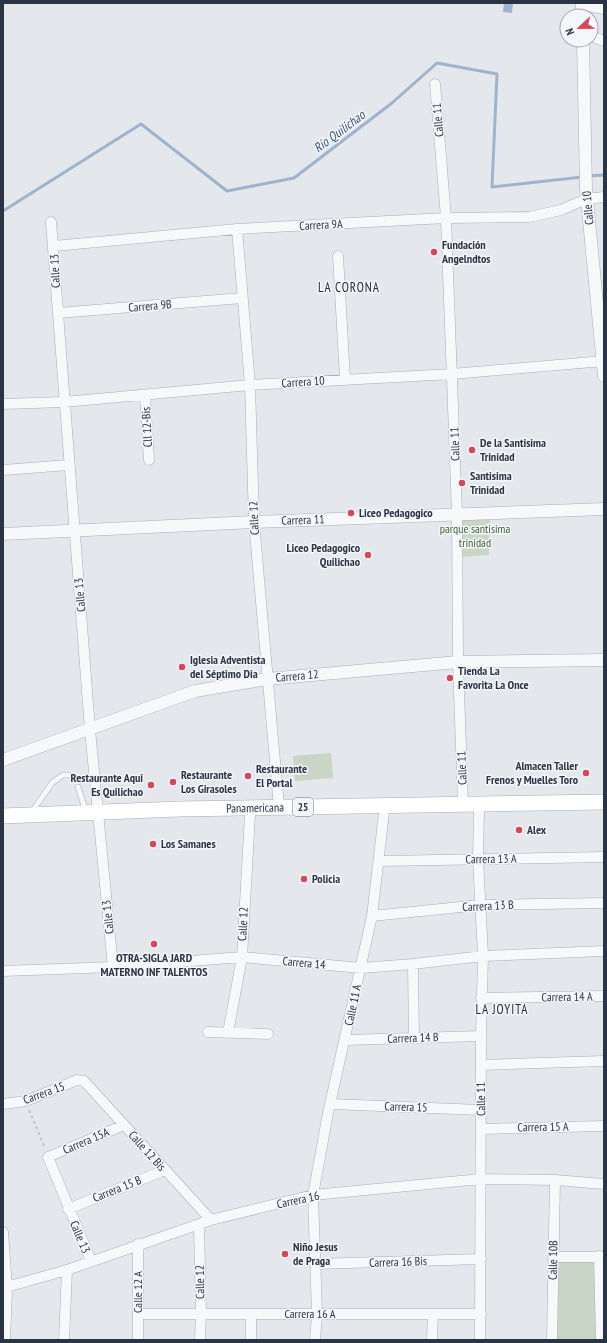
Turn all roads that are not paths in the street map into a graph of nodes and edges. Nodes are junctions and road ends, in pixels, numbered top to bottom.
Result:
1 (583, 48) edge
2 (435, 84) dead end
3 (586, 194) junction
4 (604, 197) edge
5 (446, 218) junction
6 (51, 222) dead end
7 (236, 229) junction
8 (54, 246) junction
9 (338, 256) dead end
10 (242, 298) junction
11 (58, 313) junction
12 (603, 361) edge
13 (452, 374) junction
14 (604, 376) edge
15 (345, 379) junction
16 (250, 385) junction
17 (145, 395) junction
18 (64, 402) junction
19 (3, 404) edge
20 (149, 460) dead end
21 (69, 465) junction
22 (3, 470) edge
23 (604, 509) edge
24 (457, 514) junction
25 (254, 522) junction
26 (74, 530) junction
27 (3, 534) edge
28 (604, 660) edge
29 (458, 662) junction
30 (267, 679) junction
31 (90, 730) junction
32 (3, 760) edge
33 (68, 775) dead end
34 (78, 787) dead end
35 (604, 802) edge
36 (464, 804) junction
37 (279, 807) junction
38 (604, 809) edge
39 (479, 810) junction
40 (384, 813) junction
41 (250, 814) junction
42 (30, 815) junction
43 (94, 815) junction
44 (3, 816) edge
45 (3, 822) edge
46 (604, 857) edge
47 (478, 859) junction
48 (379, 861) junction
49 (604, 903) edge
50 (480, 905) junction
51 (372, 916) junction
52 (604, 951) edge
53 (483, 956) junction
54 (242, 957) junction
55 (413, 964) junction
56 (113, 967) junction
57 (361, 968) junction
58 (3, 971) edge
59 (604, 996) edge
60 (481, 998) junction
61 (208, 1032) dead end
62 (228, 1033) junction
63 (268, 1034) dead end
64 (481, 1036) junction
65 (414, 1038) junction
66 (345, 1040) junction
67 (604, 1061) edge
68 (481, 1065) junction
69 (84, 1081) joint
70 (3, 1104) edge
71 (331, 1104) junction
72 (481, 1110) junction
73 (124, 1125) junction
74 (604, 1126) edge
75 (482, 1129) junction
76 (48, 1157) joint
77 (165, 1170) junction
78 (481, 1179) junction
79 (556, 1180) junction
80 (604, 1184) edge
81 (313, 1195) junction
82 (68, 1209) junction
83 (211, 1220) junction
84 (199, 1225) junction
85 (3, 1232) edge
86 (138, 1244) junction
87 (553, 1257) junction
88 (602, 1257) edge
89 (481, 1259) junction
90 (91, 1262) junction
91 (315, 1264) junction
92 (67, 1270) junction
93 (5, 1288) edge
94 (138, 1314) junction
95 (201, 1314) junction
96 (251, 1314) junction
97 (317, 1314) junction
98 (433, 1314) junction
99 (481, 1314) junction
100 (5, 1340) edge
101 (64, 1340) edge
102 (138, 1340) edge
103 (200, 1340) edge
104 (251, 1340) edge
105 (315, 1340) edge
106 (432, 1340) edge
107 (480, 1340) edge
108 (552, 1340) edge
109 (601, 1340) edge

1 - 3 street, Calle 10
2 - 5 street, Calle 11
3 - 4 street, Carrera 9A
3 - 5 street, Carrera 9A
3 - 12 street, Calle 10
5 - 7 street, Carrera 9A
5 - 13 street, Calle 11
6 - 8 street, Calle 13
7 - 8 street, Carrera 9A
7 - 10 street, Calle 12
8 - 11 street, Calle 13
9 - 15 street
10 - 11 street, Carrera 9B
10 - 16 street, Calle 12
11 - 18 street, Calle 13
12 - 13 street, Carrera 10
12 - 14 street, Calle 10
13 - 15 street, Carrera 10
13 - 24 street, Calle 11
15 - 16 street, Carrera 10
16 - 17 street, Carrera 10
16 - 25 street, Calle 12
17 - 18 street, Carrera 10
17 - 20 street, Cll 12-Bis
18 - 19 street, Carrera 10
18 - 21 street, Calle 13
21 - 22 street
21 - 26 street, Calle 13
23 - 24 street, Carrera 11
24 - 25 street, Carrera 11
24 - 29 street, Calle 11
25 - 26 street, Carrera 11
25 - 30 street, Calle 12
26 - 27 street, Carrera 11
26 - 31 street, Calle 13
28 - 29 street, Carrera 12
29 - 30 street, Carrera 12
29 - 36 street, Calle 11
30 - 31 street, Carrera 12
30 - 37 street, Calle 12
31 - 32 street, Carrera 12
31 - 43 street, Calle 13
33 - 42 lane
34 - 43 lane
35 - 36 main road, Panamericana / 25
36 - 37 main road, Panamericana / 25
37 - 43 main road, Panamericana / 25
38 - 39 main road, Panamericana / 25
39 - 40 main road, Panamericana / 25
39 - 47 street, Calle 11
40 - 41 main road, Panamericana / 25
40 - 48 street, Calle 11 A
41 - 43 main road, Panamericana / 25
41 - 54 street, Calle 12
42 - 43 main road, Panamericana / 25
42 - 44 main road, Panamericana / 25
43 - 45 main road, Panamericana / 25
43 - 56 street, Calle 13
46 - 47 street, Carrera 13 A
47 - 48 street, Carrera 13 A
47 - 50 street, Calle 11
48 - 51 street, Calle 11 A
49 - 50 street, Carrera 13 B
50 - 51 street, Carrera 13 B
50 - 53 street, Calle 11
51 - 57 street, Calle 11 A
52 - 53 street, Carrera 14
53 - 55 street, Carrera 14
53 - 60 street, Calle 11
54 - 56 street, Carrera 14
54 - 57 street, Carrera 14
54 - 62 street, Calle 12
55 - 57 street, Carrera 14
55 - 65 street
56 - 58 street, Carrera 14
57 - 66 street, Calle 11 A
59 - 60 street, Carrera 14 A
60 - 64 street, Calle 11
61 - 62 street
62 - 63 street
64 - 65 street, Carrera 14 B
64 - 68 street, Calle 11
65 - 66 street, Carrera 14 B
66 - 71 street, Calle 11 A
67 - 68 street
68 - 72 street, Calle 11
69 - 70 street, Carrera 15
69 - 73 street, Calle 12 Bis
71 - 72 street, Carrera 15
71 - 81 street, Calle 11 A
72 - 75 street, Calle 11
73 - 76 street, Carrera 15A
73 - 77 street, Calle 12 Bis
74 - 75 street, Carrera 15 A
75 - 78 street, Calle 11
76 - 82 street, Calle 13
77 - 82 street, Carrera 15 B
77 - 83 street, Calle 12 Bis
78 - 79 street, Carrera 16
78 - 81 street, Carrera 16
78 - 89 street, Calle 11
79 - 80 street, Carrera 16
79 - 87 street, Calle 10B
81 - 83 street, Carrera 16
81 - 91 street, Calle 11 A
82 - 90 street, Calle 13
83 - 84 street, Carrera 16
84 - 86 street, Carrera 16
84 - 95 street, Calle 12
85 - 93 street
86 - 90 street, Carrera 16
86 - 94 street, Calle 12 A
87 - 88 street
87 - 108 street, Calle 10B
88 - 109 street
89 - 91 street, Carrera 16 Bis
89 - 99 street, Calle 11
90 - 92 street, Carrera 16
91 - 97 street, Calle 11 A
92 - 93 street, Carrera 16
92 - 101 street
93 - 100 street
94 - 95 street, Carrera 16 A
94 - 102 street, Calle 12 A
95 - 96 street, Carrera 16 A
95 - 103 street, Calle 12
96 - 97 street, Carrera 16 A
96 - 104 street
97 - 98 street, Carrera 16 A
97 - 105 street, Calle 11 A
98 - 99 street, Carrera 16 A
98 - 106 street
99 - 107 street, Calle 11

